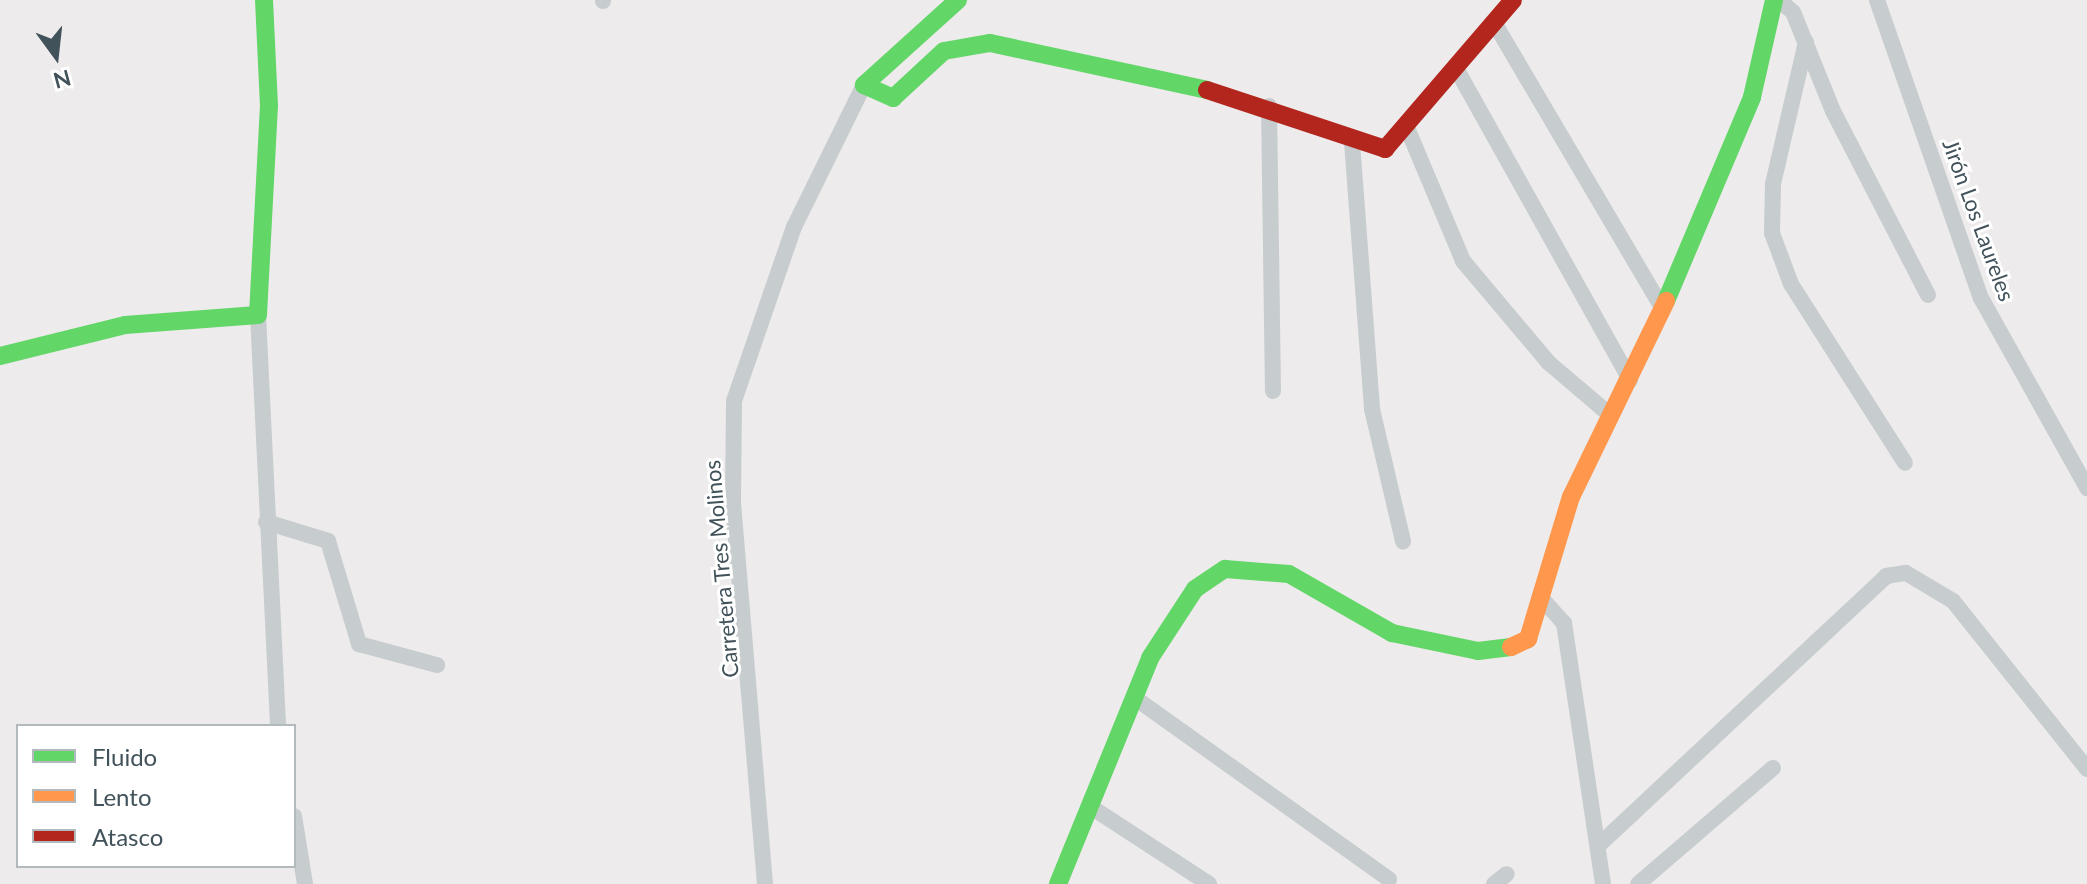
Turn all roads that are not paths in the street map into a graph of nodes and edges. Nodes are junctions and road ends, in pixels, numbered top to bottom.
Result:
1 (264, 0) edge
2 (958, 0) edge
3 (1513, 0) edge
4 (1777, 0) edge
5 (1877, 0) edge
6 (1495, 24) junction
7 (1806, 42) junction
8 (1457, 70) junction
9 (864, 85) junction
10 (1269, 106) junction
11 (1408, 130) junction
12 (1352, 142) junction
13 (1928, 295) dead end
14 (1663, 309) junction
15 (258, 315) junction
16 (0, 356) edge
17 (1630, 380) junction
18 (1273, 391) dead end
19 (1610, 415) junction
20 (1905, 463) dead end
21 (2087, 488) edge
22 (266, 522) junction
23 (1403, 541) dead end
24 (1544, 601) junction
25 (437, 665) dead end
26 (1135, 698) junction
27 (278, 724) edge
28 (1773, 768) dead end
29 (2087, 769) edge
30 (1091, 807) junction
31 (296, 828) edge
32 (1599, 845) junction
33 (1389, 879) dead end
34 (305, 884) edge
35 (765, 884) edge
36 (1058, 884) edge
37 (1209, 884) edge
38 (1603, 884) edge
39 (1638, 884) edge

1 - 15 street
2 - 9 street
3 - 6 street
4 - 7 street
4 - 14 street
5 - 21 street, Jirón Los Laureles
6 - 8 street
6 - 14 street
7 - 13 street
7 - 20 street
8 - 11 street
8 - 17 street
9 - 10 street
9 - 35 street, Carretera Tres Molinos
10 - 12 street
10 - 18 street
11 - 12 street
11 - 19 street
12 - 23 street
14 - 17 street
15 - 16 street
15 - 22 street
17 - 19 street
19 - 24 street
22 - 25 street
22 - 27 street
24 - 26 street
24 - 32 street
26 - 30 street
26 - 33 street
28 - 39 street
29 - 32 street
30 - 36 street
30 - 37 street
31 - 34 street
32 - 38 street

